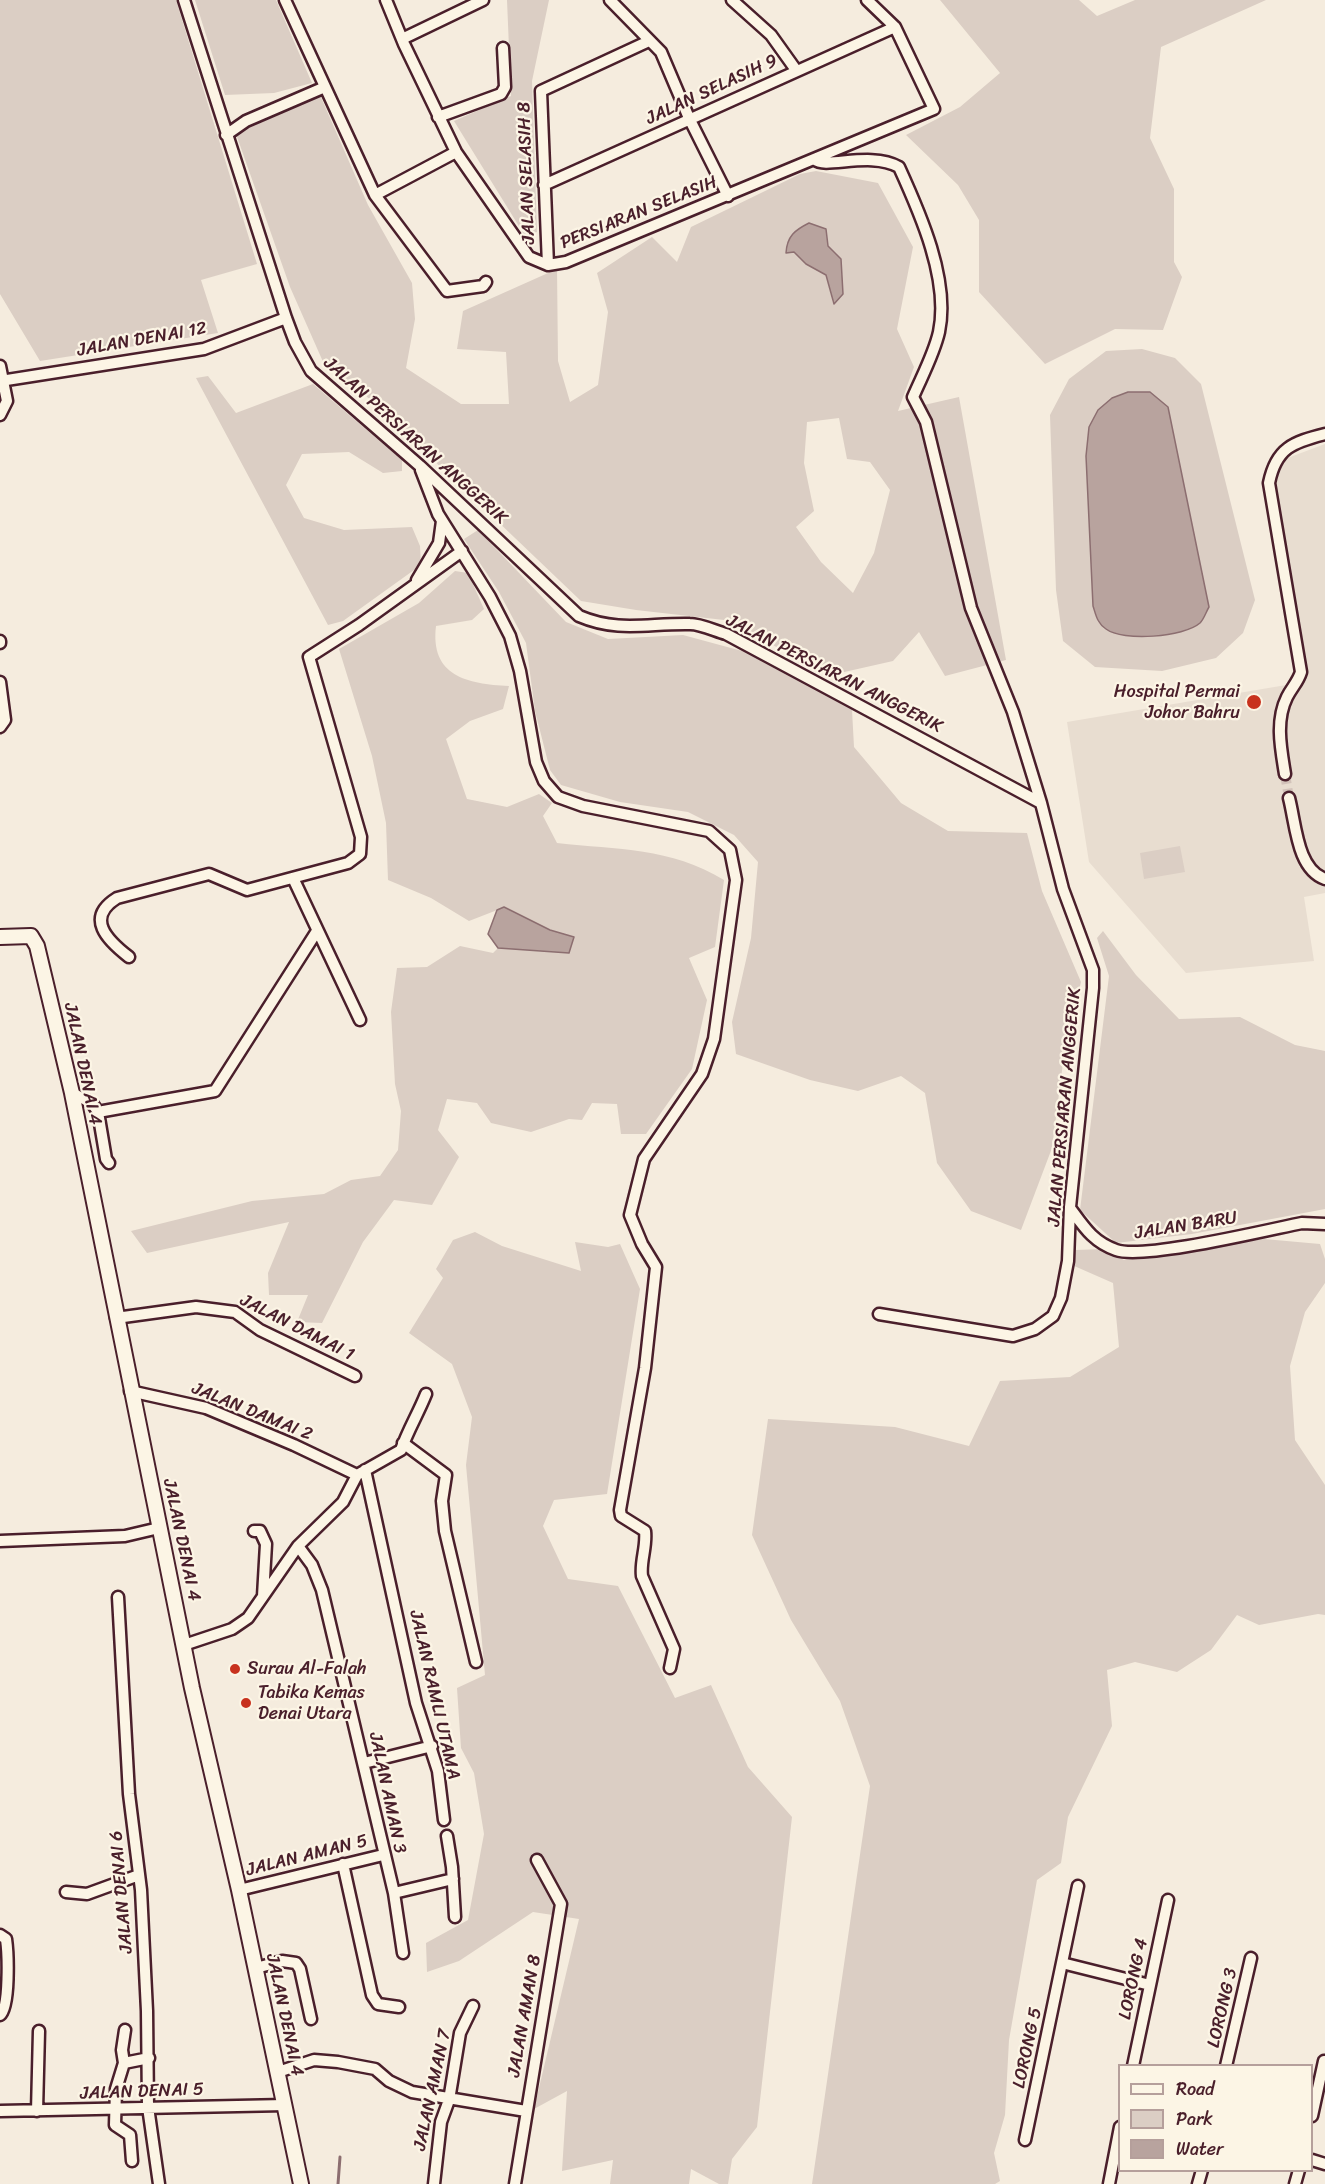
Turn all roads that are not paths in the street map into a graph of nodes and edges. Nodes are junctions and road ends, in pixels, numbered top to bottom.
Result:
1 (184, 0) edge
2 (285, 0) edge
3 (386, 0) edge
4 (483, 0) edge
5 (610, 0) edge
6 (732, 0) edge
7 (867, 0) edge
8 (895, 27) junction
9 (402, 39) junction
10 (650, 40) junction
11 (503, 48) dead end
12 (796, 70) junction
13 (325, 87) junction
14 (438, 117) junction
15 (689, 118) junction
16 (226, 135) junction
17 (456, 152) junction
18 (815, 160) junction
19 (544, 185) junction
20 (375, 195) junction
21 (728, 196) junction
22 (548, 265) junction
23 (486, 282) dead end
24 (286, 318) junction
25 (0, 366) edge
26 (2, 380) edge
27 (0, 415) edge
28 (1325, 434) edge
29 (420, 466) junction
30 (442, 520) junction
31 (462, 551) junction
32 (414, 586) junction
33 (0, 682) edge
34 (0, 727) edge
35 (1285, 774) tunnel mouth
36 (1289, 798) tunnel mouth
37 (1041, 802) junction
38 (293, 878) junction
39 (1325, 879) edge
40 (317, 931) junction
41 (0, 937) edge
42 (129, 957) dead end
43 (360, 1020) dead end
44 (72, 1093) junction
45 (98, 1112) junction
46 (110, 1163) dead end
47 (1070, 1207) junction
48 (1325, 1224) edge
49 (879, 1314) dead end
50 (116, 1318) junction
51 (355, 1376) dead end
52 (130, 1391) junction
53 (426, 1394) dead end
54 (403, 1443) junction
55 (361, 1473) junction
56 (159, 1528) junction
57 (254, 1531) dead end
58 (0, 1540) edge
59 (298, 1546) junction
60 (118, 1597) dead end
61 (263, 1597) junction
62 (184, 1645) junction
63 (476, 1662) dead end
64 (670, 1668) dead end
65 (432, 1746) junction
66 (364, 1763) junction
67 (444, 1820) dead end
68 (447, 1836) dead end
69 (383, 1855) junction
70 (537, 1860) dead end
71 (343, 1864) junction
72 (139, 1875) junction
73 (453, 1879) junction
74 (1078, 1886) dead end
75 (239, 1890) junction
76 (66, 1892) dead end
77 (394, 1893) junction
78 (1168, 1900) dead end
79 (455, 1917) dead end
80 (0, 1935) edge
81 (403, 1953) dead end
82 (1251, 1958) dead end
83 (1062, 1963) junction
84 (256, 1968) junction
85 (1150, 1985) junction
86 (473, 2006) dead end
87 (399, 2007) dead end
88 (0, 2014) edge
89 (311, 2019) dead end
90 (125, 2030) dead end
91 (39, 2031) dead end
92 (149, 2058) junction
93 (1324, 2061) edge
94 (124, 2063) junction
95 (1133, 2064) edge
96 (1226, 2064) edge
97 (278, 2072) junction
98 (449, 2100) junction
99 (285, 2105) junction
100 (148, 2108) junction
101 (1313, 2108) edge
102 (114, 2109) junction
103 (37, 2111) junction
104 (526, 2111) junction
105 (0, 2112) edge
106 (1118, 2133) edge
107 (1025, 2140) dead end
108 (132, 2161) dead end
109 (159, 2184) edge
110 (301, 2184) edge
111 (434, 2184) edge
112 (514, 2184) edge
113 (1109, 2184) edge

1 - 16 street, JALAN PERSIARAN ANGGERIK
2 - 13 street
3 - 9 street, PERSIARAN SELASIH
4 - 9 street
5 - 10 street
6 - 12 street
7 - 8 street
8 - 12 street, JALAN SELASIH 9
8 - 18 street, PERSIARAN SELASIH
9 - 14 street, PERSIARAN SELASIH
10 - 15 street
10 - 19 street, JALAN SELASIH 8
11 - 14 street
12 - 15 street, JALAN SELASIH 9
13 - 16 street
13 - 20 street
14 - 17 street, PERSIARAN SELASIH
15 - 19 street, JALAN SELASIH 9
15 - 21 street
16 - 24 street, JALAN PERSIARAN ANGGERIK
17 - 20 street
17 - 22 street, PERSIARAN SELASIH
18 - 21 street, PERSIARAN SELASIH
18 - 37 street
19 - 22 street, JALAN SELASIH 8
20 - 23 street
21 - 22 street, PERSIARAN SELASIH
24 - 26 street, JALAN DENAI 12
24 - 29 street, JALAN PERSIARAN ANGGERIK
25 - 26 street
26 - 27 street
28 - 35 street
29 - 30 street
29 - 37 street, JALAN PERSIARAN ANGGERIK
30 - 31 street
30 - 32 street
31 - 32 street
31 - 64 street
32 - 38 street
33 - 34 street
36 - 39 street
37 - 47 street, JALAN PERSIARAN ANGGERIK
38 - 40 street
38 - 42 street
40 - 43 street
40 - 45 street
41 - 44 street, JALAN DENAI 4
44 - 45 street
44 - 50 street, JALAN DENAI 4
45 - 46 street
47 - 48 street, JALAN BARU
47 - 49 street, JALAN PERSIARAN ANGGERIK
50 - 51 street, JALAN DAMAI 1
50 - 52 street, JALAN DENAI 4
52 - 55 street, JALAN DAMAI 2
52 - 56 street, JALAN DENAI 4
53 - 54 street
54 - 55 street
54 - 63 street
55 - 59 street
55 - 65 street, JALAN RAMLI UTAMA
56 - 58 street
56 - 62 street, JALAN DENAI 4
57 - 61 street
59 - 61 street
59 - 66 street, JALAN AMAN 3
60 - 72 street, JALAN DENAI 6
61 - 62 street
62 - 75 street, JALAN DENAI 4
65 - 66 street
65 - 67 street, JALAN RAMLI UTAMA
66 - 69 street, JALAN AMAN 3
68 - 73 street
69 - 71 street, JALAN AMAN 5
69 - 77 street, JALAN AMAN 3
70 - 104 street, JALAN AMAN 8
71 - 75 street, JALAN AMAN 5
71 - 87 street
72 - 76 street
72 - 92 street, JALAN DENAI 6
73 - 77 street
73 - 79 street
74 - 83 street, LORONG 5
75 - 84 street, JALAN DENAI 4
77 - 81 street, JALAN AMAN 3
78 - 85 street, LORONG 4
80 - 88 street
82 - 96 street, LORONG 3
83 - 85 street
83 - 107 street, LORONG 5
84 - 89 street
84 - 97 street, JALAN DENAI 4
85 - 95 street, LORONG 4
86 - 98 street, JALAN AMAN 7
90 - 94 street
91 - 103 street
92 - 94 street
92 - 100 street, JALAN DENAI 6
93 - 101 street
94 - 102 street
97 - 98 street
97 - 99 street, JALAN DENAI 4
98 - 104 street
98 - 111 street, JALAN AMAN 7
99 - 100 street, JALAN DENAI 5
99 - 110 street, JALAN DENAI 4
100 - 102 street, JALAN DENAI 5
100 - 109 street, JALAN DENAI 6
102 - 103 street, JALAN DENAI 5
102 - 108 street
103 - 105 street, JALAN DENAI 5
104 - 112 street, JALAN AMAN 8
106 - 113 street

